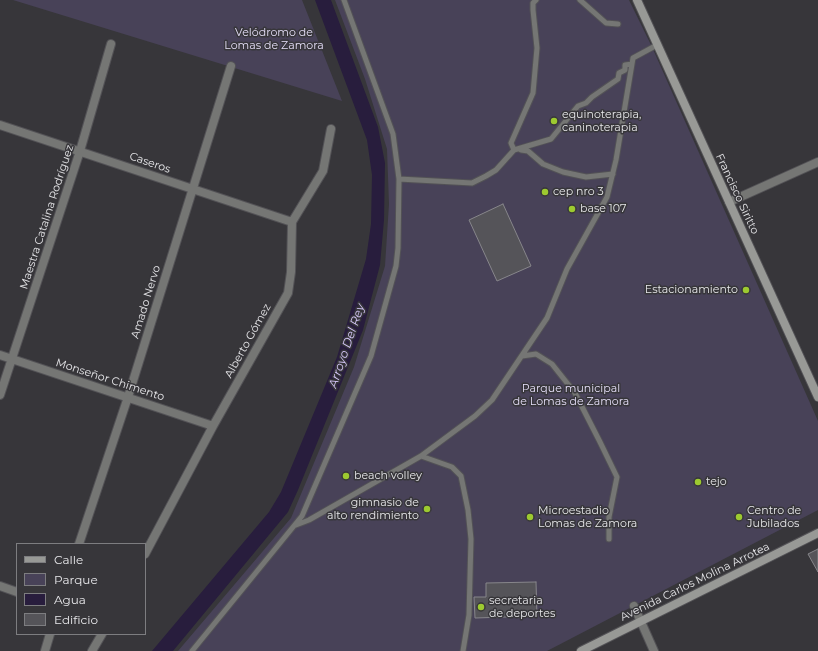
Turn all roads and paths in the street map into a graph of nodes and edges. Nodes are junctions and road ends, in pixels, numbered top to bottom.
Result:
1 (344, 0) edge
2 (536, 0) edge
3 (580, 0) edge
4 (639, 1) edge
5 (618, 24) dead end
6 (111, 44) dead end
7 (657, 45) junction
8 (632, 64) junction
9 (231, 66) dead end
10 (0, 125) edge
11 (331, 129) dead end
12 (80, 150) junction
13 (514, 150) junction
14 (818, 162) edge
15 (613, 174) junction
16 (399, 179) junction
17 (193, 189) junction
18 (729, 202) junction
19 (292, 222) junction
20 (0, 355) edge
21 (522, 356) junction
22 (12, 359) junction
23 (0, 395) edge
24 (128, 396) junction
25 (818, 397) edge
26 (213, 426) junction
27 (421, 456) junction
28 (296, 524) junction
29 (818, 533) edge
30 (609, 539) dead end
31 (79, 543) edge
32 (146, 552) edge
33 (0, 586) edge
34 (16, 592) edge
35 (634, 606) dead end
36 (640, 621) junction
37 (50, 635) edge
38 (101, 635) edge
39 (45, 651) edge
40 (92, 651) edge
41 (192, 651) edge
42 (463, 651) edge
43 (581, 651) edge
44 (654, 651) edge

1 - 16 lane
2 - 13 lane
3 - 5 lane
4 - 7 street, Francisco Siritto
6 - 12 street, Maestra Catalina Rodríguez
7 - 8 lane
7 - 18 street, Francisco Siritto
8 - 13 lane
8 - 15 lane
9 - 17 street, Amado Nervo
10 - 12 street, Caseros
11 - 19 street
12 - 17 street, Caseros
12 - 22 street, Maestra Catalina Rodríguez
13 - 15 lane
13 - 16 lane
14 - 18 street
15 - 21 lane
16 - 28 lane
17 - 19 street, Caseros
17 - 24 street, Amado Nervo
18 - 25 street, Francisco Siritto
19 - 26 street, Alberto Gómez
20 - 22 street, Monseñor Chimento
21 - 27 lane
21 - 30 lane
22 - 23 street, Maestra Catalina Rodríguez
22 - 24 street, Monseñor Chimento
24 - 26 street, Monseñor Chimento
24 - 31 street, Amado Nervo
26 - 32 street, Alberto Gómez
27 - 28 lane
27 - 42 lane
28 - 41 lane
29 - 36 street, Avenida Carlos Molina Arrotea
33 - 34 street
35 - 36 street
36 - 43 street, Avenida Carlos Molina Arrotea
36 - 44 street
37 - 39 street
38 - 40 street

